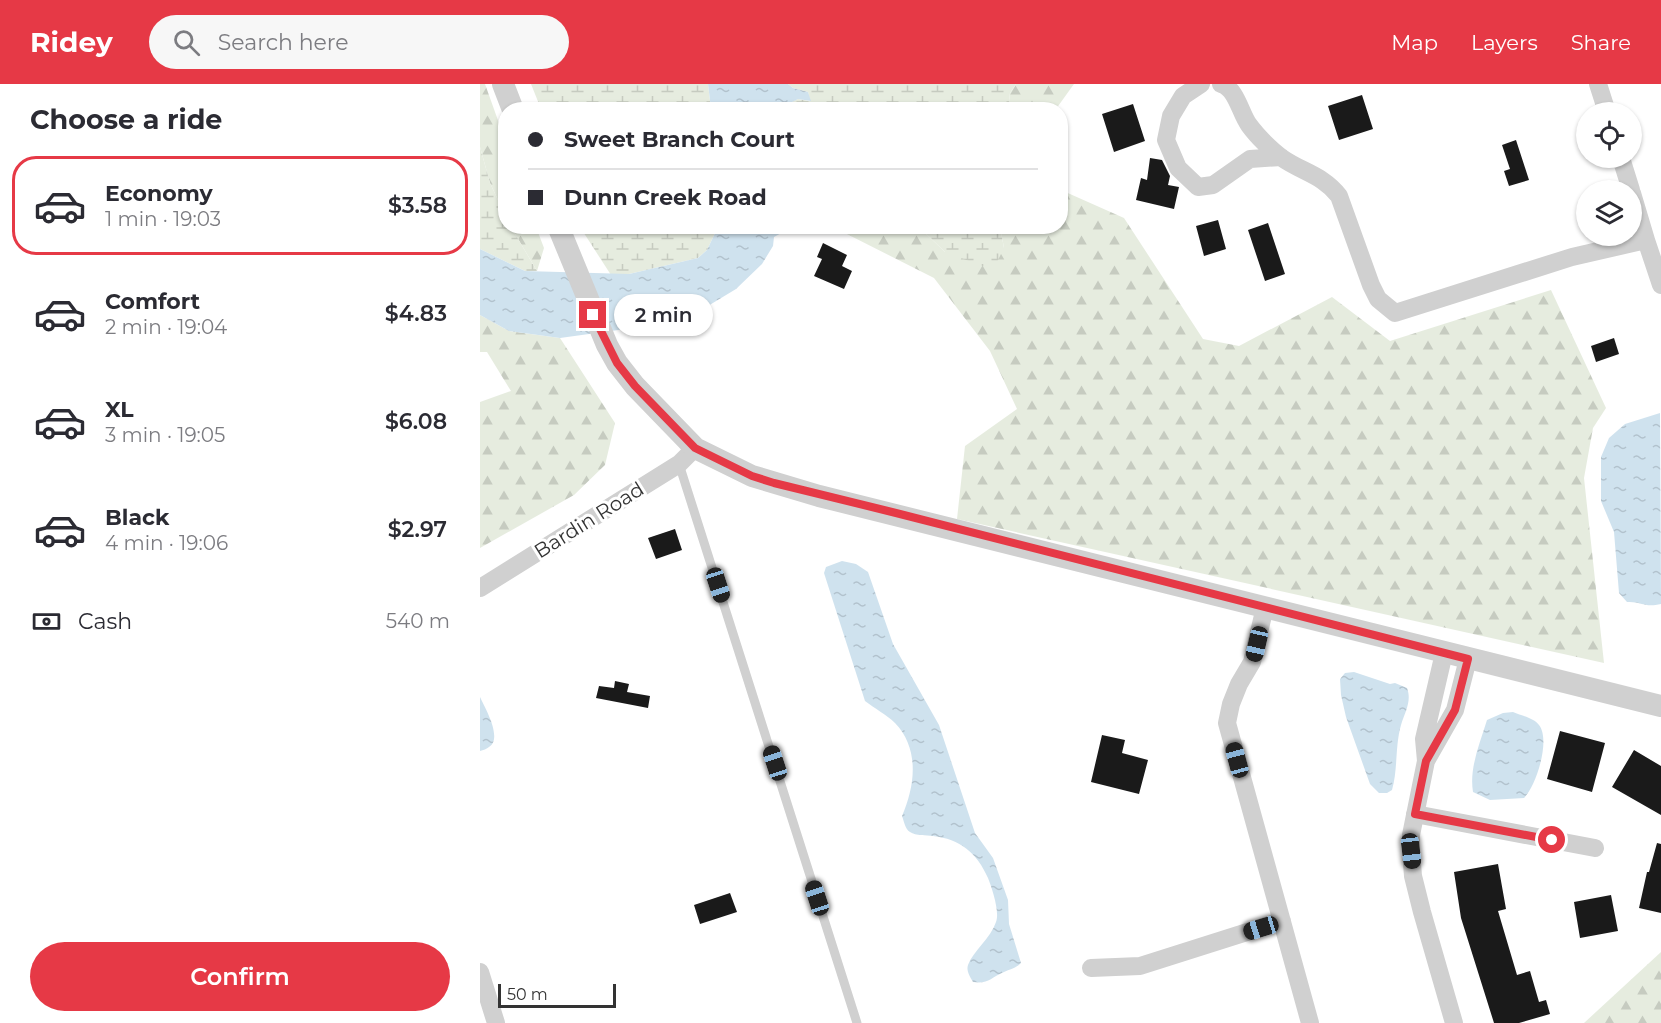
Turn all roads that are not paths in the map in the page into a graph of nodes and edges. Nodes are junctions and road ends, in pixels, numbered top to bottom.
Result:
1 (503, 84) edge
2 (1201, 84) edge
3 (1221, 84) edge
4 (1598, 84) edge
5 (510, 102) edge
6 (1604, 102) edge
7 (1281, 157) junction
8 (1642, 226) edge
9 (561, 234) edge
10 (1646, 240) junction
11 (1661, 285) edge
12 (687, 456) junction
13 (480, 588) edge
14 (1265, 607) junction
15 (1444, 653) junction
16 (1468, 659) junction
17 (1660, 702) edge
18 (1426, 761) junction
19 (1415, 814) junction
20 (1594, 848) dead end
21 (1282, 921) junction
22 (1091, 968) dead end
23 (480, 972) edge
24 (496, 1023) edge
25 (856, 1023) edge
26 (1310, 1023) edge
27 (1454, 1023) edge

1 - 5 street
2 - 7 street
3 - 7 street
4 - 6 street
7 - 10 street
8 - 10 street
9 - 12 street
10 - 11 street
12 - 13 street, Bardin Road
12 - 14 street
12 - 25 lane
14 - 15 street
14 - 21 street
15 - 16 street
15 - 18 street
16 - 17 street
16 - 18 street
18 - 19 street
19 - 20 street
19 - 27 street
21 - 22 street
21 - 26 street
23 - 24 street

